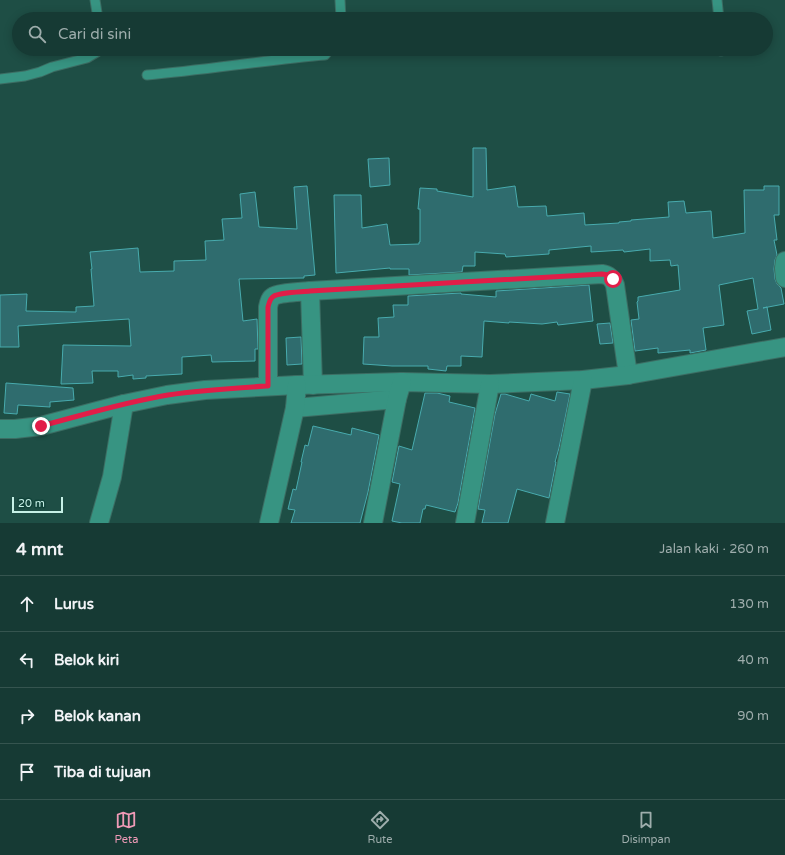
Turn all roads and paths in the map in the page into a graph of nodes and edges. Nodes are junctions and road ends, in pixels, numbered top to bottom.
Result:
1 (95, 0) edge
2 (340, 0) edge
3 (717, 0) edge
4 (97, 12) edge
5 (341, 12) edge
6 (718, 12) edge
7 (90, 56) edge
8 (313, 56) edge
9 (147, 75) dead end
10 (0, 79) edge
11 (785, 261) edge
12 (785, 278) edge
13 (310, 291) junction
14 (785, 348) edge
15 (628, 375) junction
16 (583, 380) junction
17 (402, 382) junction
18 (490, 384) junction
19 (305, 385) junction
20 (268, 386) junction
21 (397, 399) junction
22 (124, 404) junction
23 (295, 408) junction
24 (0, 429) edge
25 (99, 523) edge
26 (268, 523) edge
27 (373, 523) edge
28 (465, 523) edge
29 (555, 523) edge

1 - 4 lane
2 - 5 lane
3 - 6 lane
7 - 10 lane
8 - 9 lane
11 - 12 street
13 - 15 street
13 - 19 street
13 - 20 street
14 - 15 street
15 - 16 street
16 - 18 street
16 - 29 street
17 - 18 street
17 - 19 street
17 - 21 street
18 - 28 street
19 - 20 street
19 - 23 street
20 - 22 street
21 - 23 street
21 - 27 street
22 - 24 street
22 - 25 street
23 - 26 street

